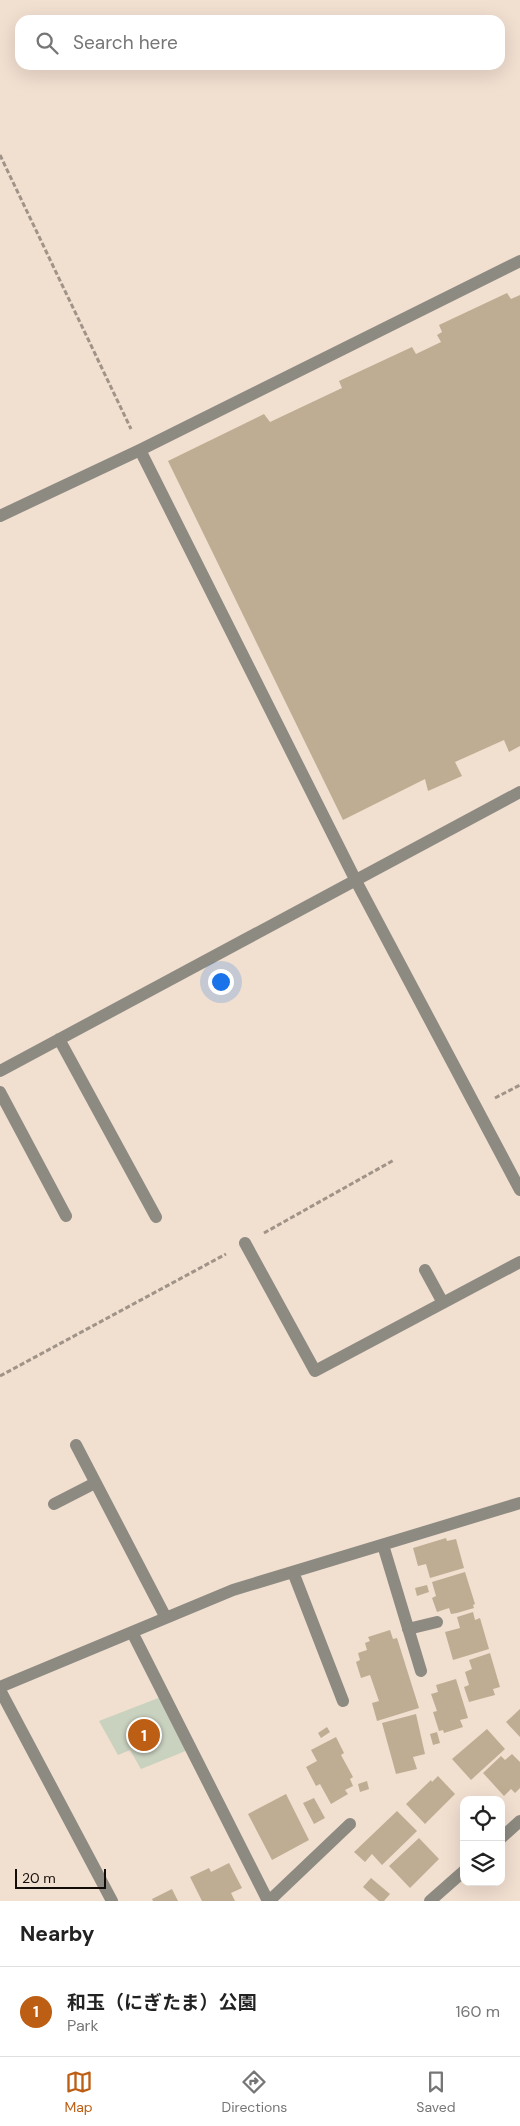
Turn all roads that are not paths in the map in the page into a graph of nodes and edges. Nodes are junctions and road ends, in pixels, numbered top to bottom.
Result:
1 (520, 261) edge
2 (140, 450) junction
3 (0, 516) edge
4 (520, 792) edge
5 (356, 881) junction
6 (59, 1039) junction
7 (0, 1071) edge
8 (0, 1092) edge
9 (519, 1185) edge
10 (66, 1216) dead end
11 (156, 1217) dead end
12 (245, 1243) road end
13 (520, 1262) edge
14 (425, 1270) dead end
15 (443, 1303) junction
16 (76, 1445) dead end
17 (95, 1483) junction
18 (520, 1503) edge
19 (54, 1504) dead end
20 (383, 1544) junction
21 (293, 1572) junction
22 (165, 1616) junction
23 (437, 1622) dead end
24 (408, 1629) junction
25 (132, 1632) junction
26 (421, 1671) dead end
27 (0, 1689) edge
28 (343, 1701) dead end
29 (520, 1821) edge
30 (350, 1824) dead end
31 (505, 1834) edge
32 (460, 1875) edge
33 (112, 1901) edge
34 (269, 1901) edge
35 (430, 1901) edge

1 - 2 street
2 - 3 street
2 - 5 street
4 - 5 street
5 - 6 street
5 - 9 street
6 - 7 street
6 - 11 street
8 - 10 street
12 - 15 street
13 - 15 street
14 - 15 street
16 - 17 street
17 - 19 street
17 - 22 street
18 - 20 street
20 - 21 street
20 - 24 street
21 - 22 street
21 - 28 street
22 - 25 street
23 - 24 street
24 - 26 street
25 - 27 street
25 - 34 street
27 - 33 street
29 - 31 street
30 - 34 street
32 - 35 street

